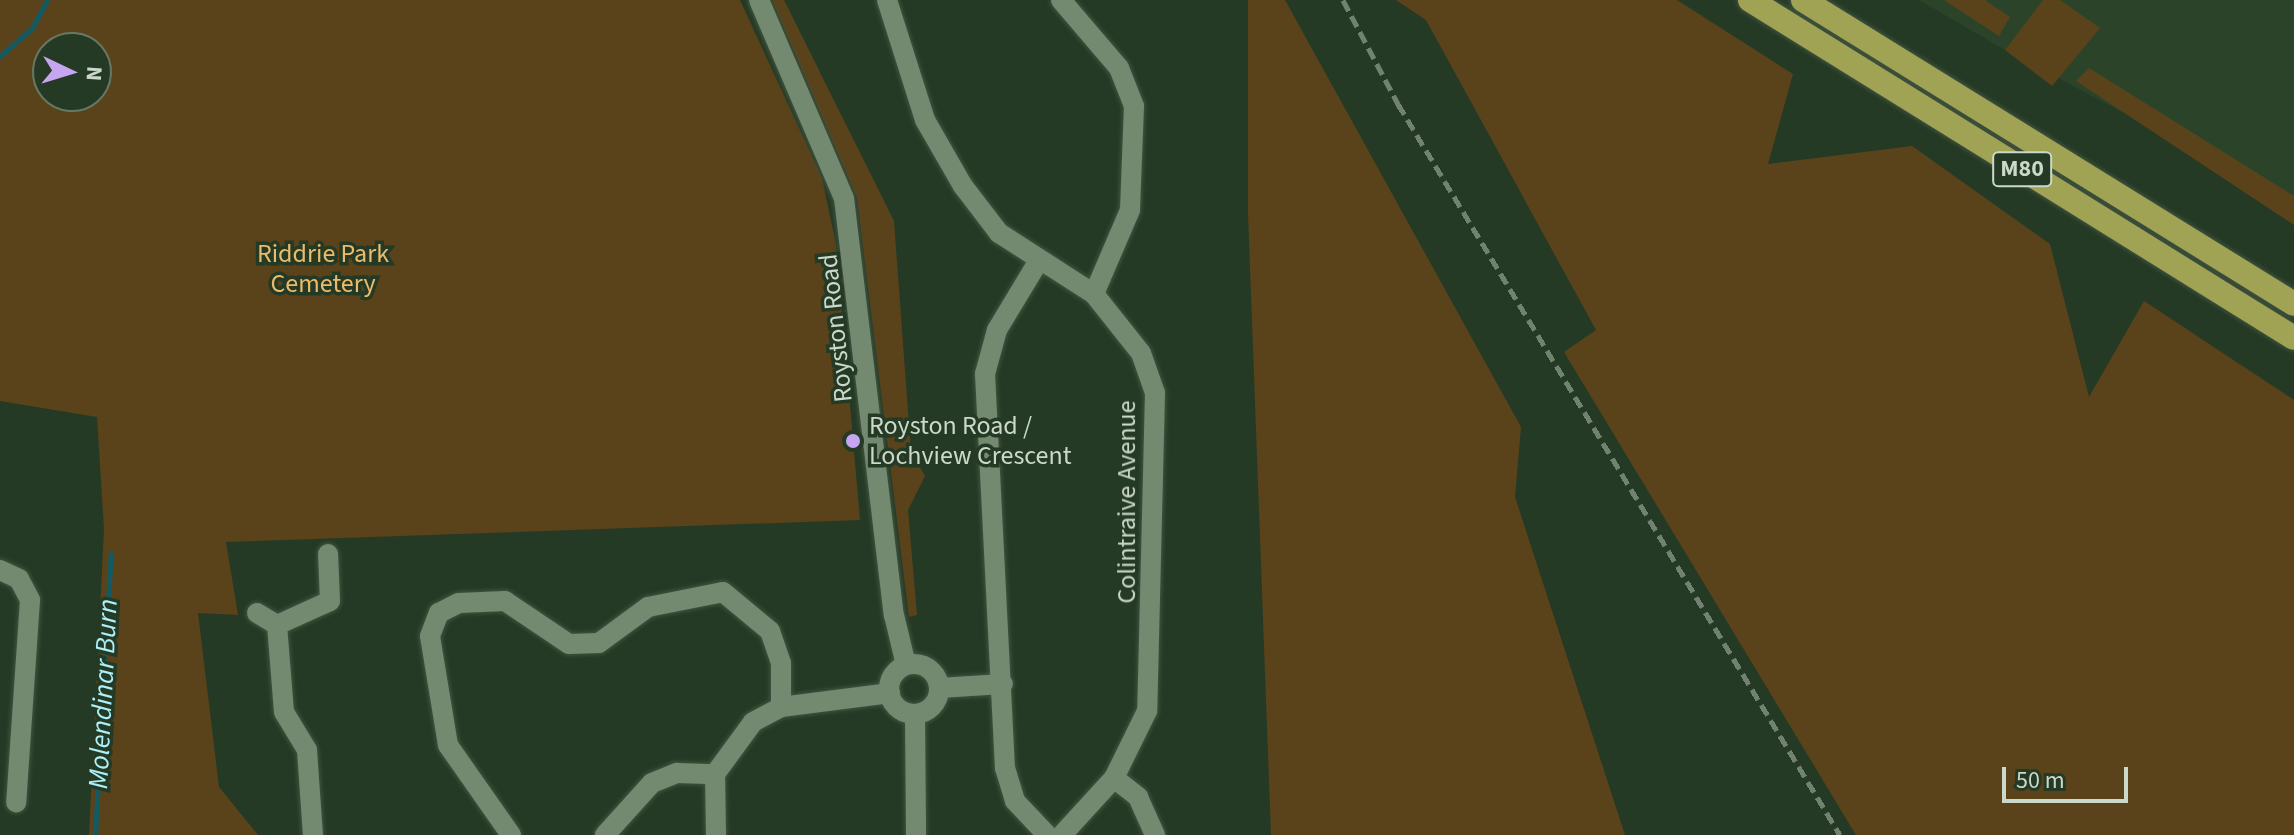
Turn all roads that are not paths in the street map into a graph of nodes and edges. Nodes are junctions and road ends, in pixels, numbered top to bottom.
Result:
1 (759, 0) edge
2 (887, 0) edge
3 (1061, 0) edge
4 (1750, 0) edge
5 (1803, 0) edge
6 (2123, 198) junction
7 (1038, 262) junction
8 (2294, 288) edge
9 (2220, 292) junction
10 (1094, 294) junction
11 (2294, 304) edge
12 (2294, 338) edge
13 (2294, 344) edge
14 (328, 554) dead end
15 (0, 570) edge
16 (257, 613) dead end
17 (277, 625) junction
18 (906, 665) junction
19 (1003, 684) junction
20 (939, 688) junction
21 (890, 693) junction
22 (781, 707) junction
23 (915, 715) junction
24 (10, 759) edge
25 (715, 774) junction
26 (1114, 778) junction
27 (16, 803) dead end
28 (313, 835) edge
29 (511, 835) edge
30 (605, 835) edge
31 (716, 835) edge
32 (916, 835) edge
33 (1047, 835) edge
34 (1062, 835) edge
35 (1155, 835) edge

1 - 18 street, Royston Road
2 - 7 street, Colintraive Avenue
3 - 10 street
4 - 9 highway, M80
5 - 6 highway, M80
6 - 8 highway
6 - 11 highway, M80
7 - 10 street, Colintraive Avenue
7 - 19 street
9 - 12 highway, M80
9 - 13 highway
10 - 26 street, Colintraive Avenue
14 - 17 street
15 - 24 street
16 - 17 street
17 - 28 street
18 - 20 street
18 - 21 street
19 - 20 street
19 - 33 street
20 - 23 street
21 - 22 street
21 - 23 street
22 - 25 street
22 - 29 street
23 - 32 street
24 - 27 street
25 - 30 street
25 - 31 street
26 - 34 street, Colintraive Avenue
26 - 35 street

